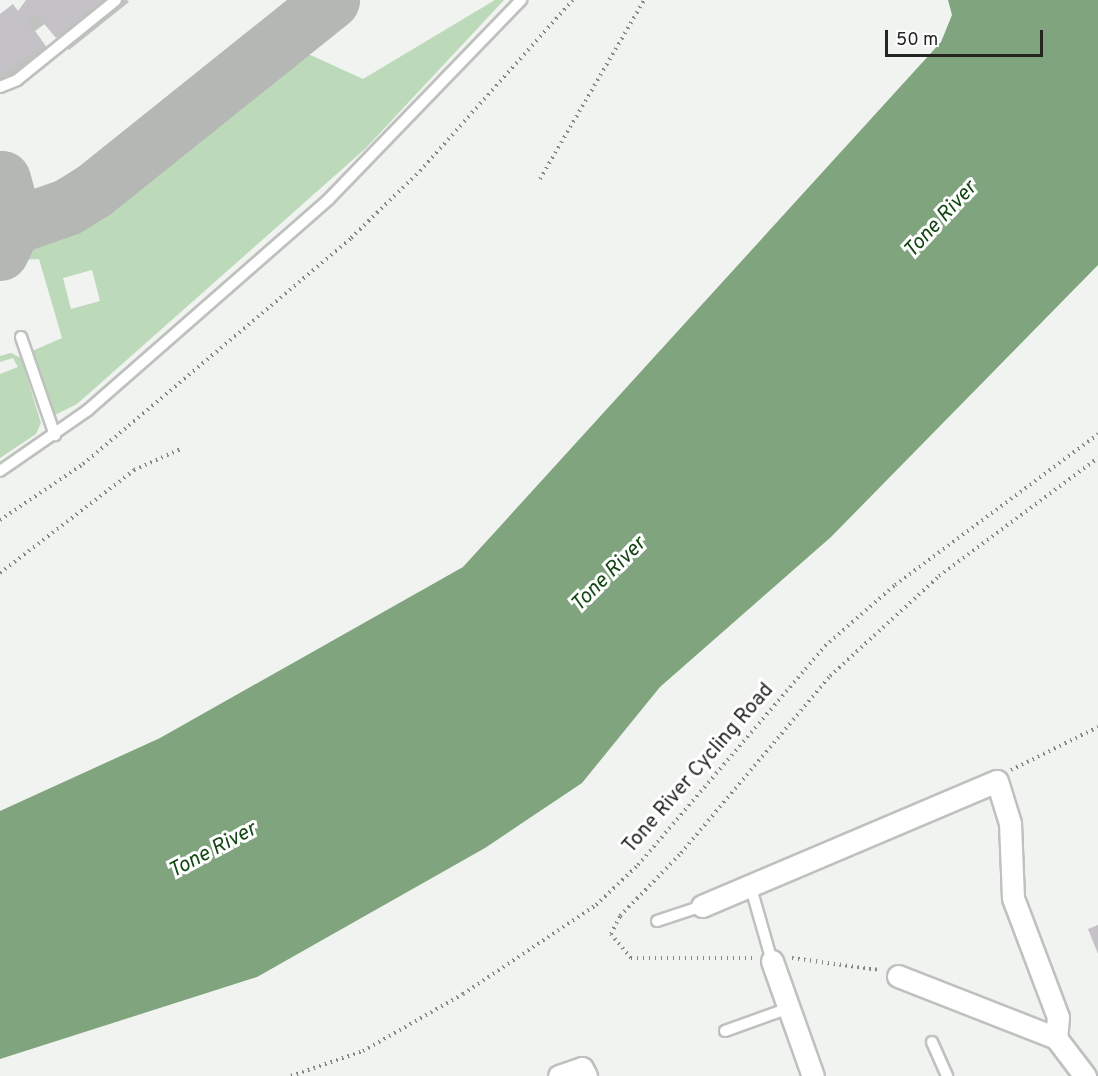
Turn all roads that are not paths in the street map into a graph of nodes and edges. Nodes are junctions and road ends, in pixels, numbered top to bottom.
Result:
1 (116, 0) edge
2 (521, 0) edge
3 (0, 87) edge
4 (21, 337) dead end
5 (56, 435) junction
6 (0, 471) edge
7 (751, 888) junction
8 (702, 906) joint
9 (657, 921) dead end
10 (772, 961) joint
11 (898, 976) road end
12 (789, 1008) junction
13 (725, 1031) dead end
14 (1056, 1038) junction
15 (932, 1042) dead end
16 (560, 1076) edge
17 (586, 1076) edge
18 (813, 1076) edge
19 (947, 1076) edge
20 (1085, 1076) edge

1 - 3 lane
2 - 5 lane
4 - 5 lane
5 - 6 lane
7 - 8 street
7 - 10 lane
7 - 14 street
8 - 9 lane
10 - 12 street
11 - 14 street
12 - 13 lane
12 - 18 street
14 - 20 street
15 - 19 lane
16 - 17 street

